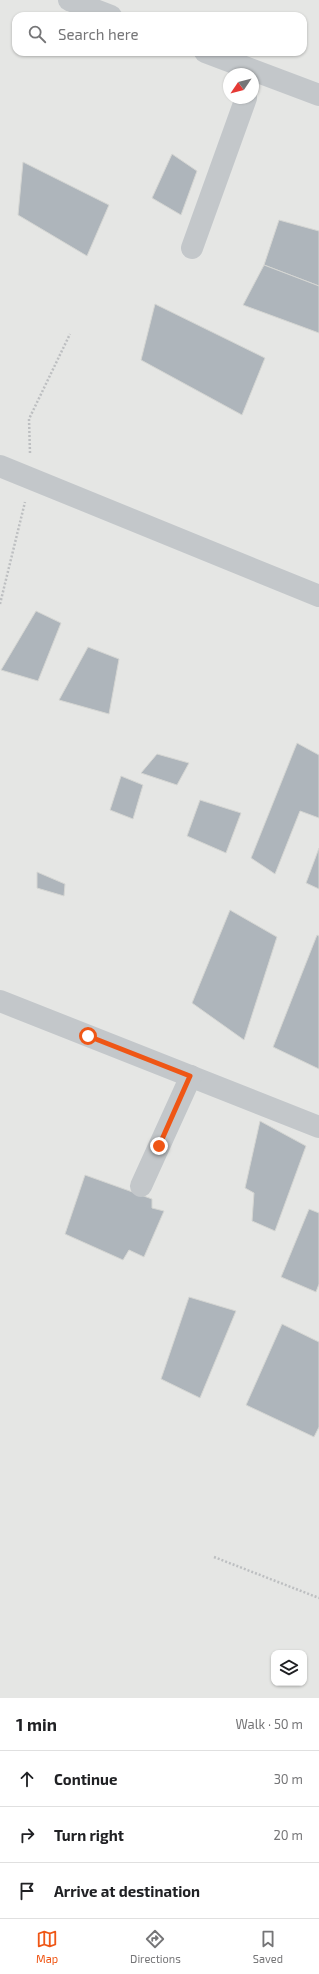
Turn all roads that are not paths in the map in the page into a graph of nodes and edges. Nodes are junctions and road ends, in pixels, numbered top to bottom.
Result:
1 (69, 0) edge
2 (100, 12) edge
3 (214, 56) edge
4 (239, 68) edge
5 (259, 77) edge
6 (319, 95) edge
7 (244, 104) edge
8 (192, 248) dead end
9 (0, 466) edge
10 (319, 596) edge
11 (0, 1001) edge
12 (190, 1076) junction
13 (319, 1127) edge
14 (141, 1186) dead end

1 - 2 street
3 - 4 street
5 - 6 street
7 - 8 street
9 - 10 street
11 - 12 street
12 - 13 street
12 - 14 street

